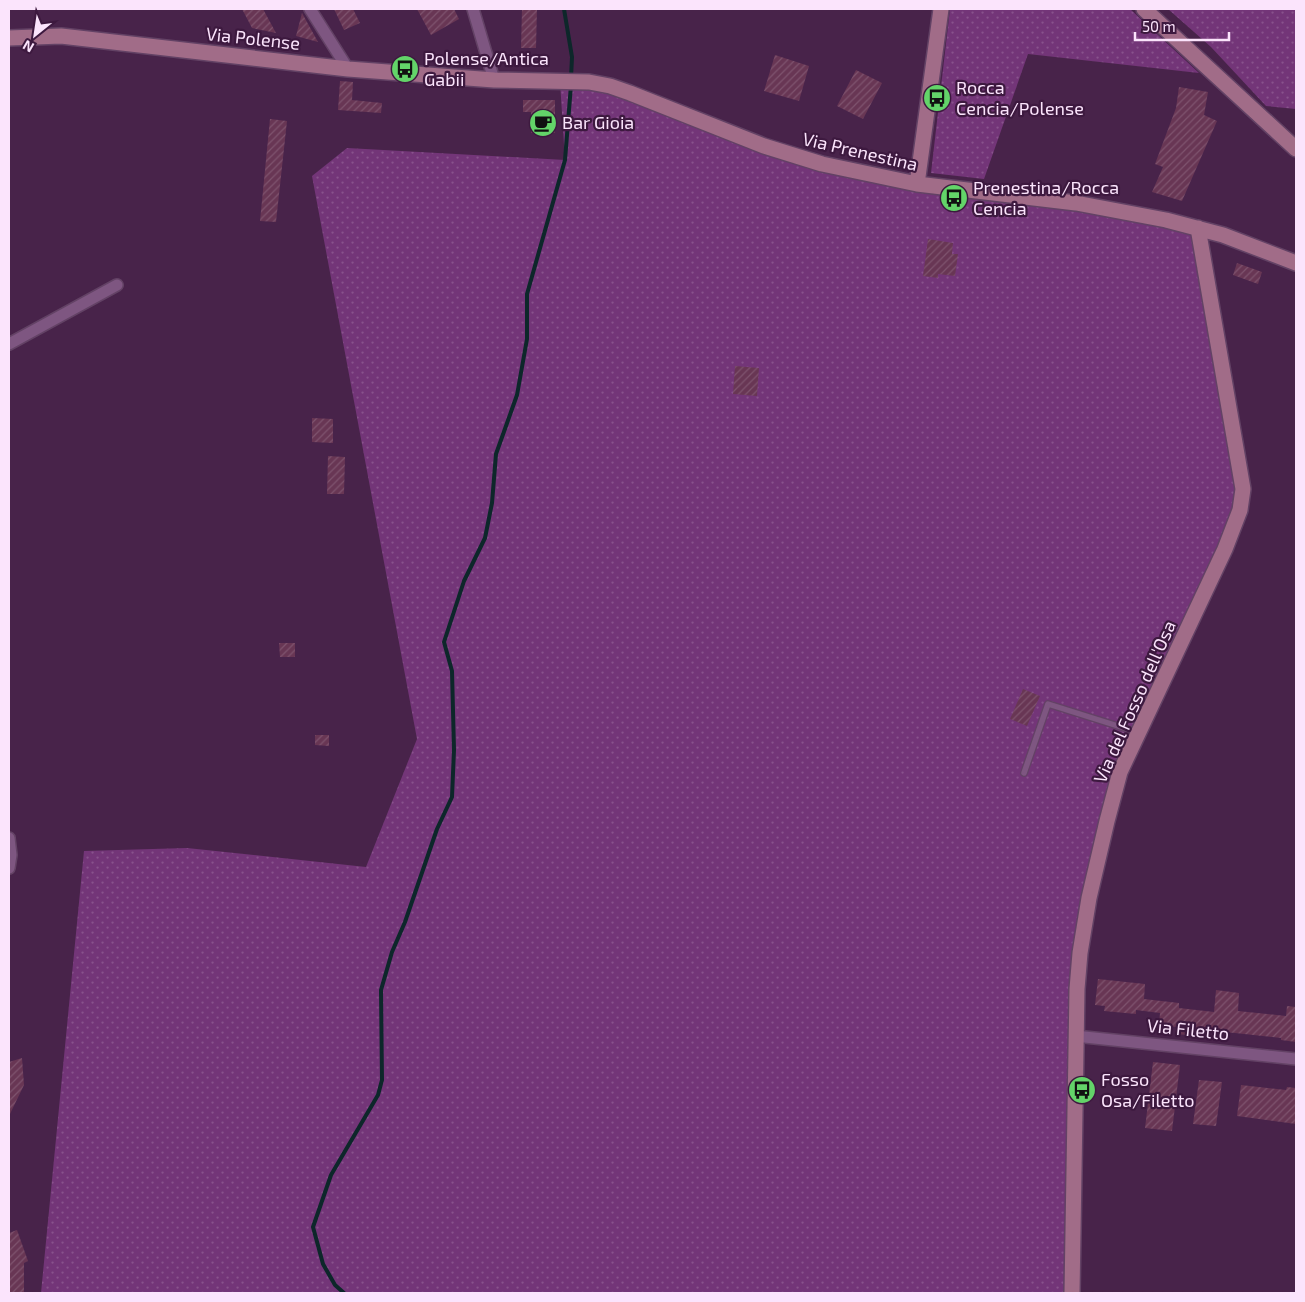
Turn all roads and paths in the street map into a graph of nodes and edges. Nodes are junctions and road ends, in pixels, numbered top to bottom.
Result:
1 (310, 9) edge
2 (473, 9) edge
3 (941, 9) edge
4 (1144, 9) edge
5 (9, 38) edge
6 (348, 69) junction
7 (494, 80) junction
8 (1296, 150) edge
9 (917, 184) junction
10 (1198, 228) junction
11 (1296, 263) edge
12 (117, 285) dead end
13 (9, 344) edge
14 (1139, 733) junction
15 (1024, 773) dead end
16 (9, 838) edge
17 (9, 868) edge
18 (1075, 1036) junction
19 (1296, 1059) edge
20 (1072, 1293) edge

1 - 6 street
2 - 7 street
3 - 9 main road
4 - 8 main road
5 - 6 main road, Via Polense
6 - 7 main road, Via Polense
7 - 9 main road, Via Prenestina
9 - 10 main road, Via Prenestina
10 - 11 main road, Via Prenestina
10 - 14 main road, Via del Fosso dell'Osa
12 - 13 street
14 - 15 lane
14 - 18 main road, Via del Fosso dell'Osa
16 - 17 street
18 - 19 street, Via Filetto
18 - 20 main road, Via del Fosso dell'Osa

